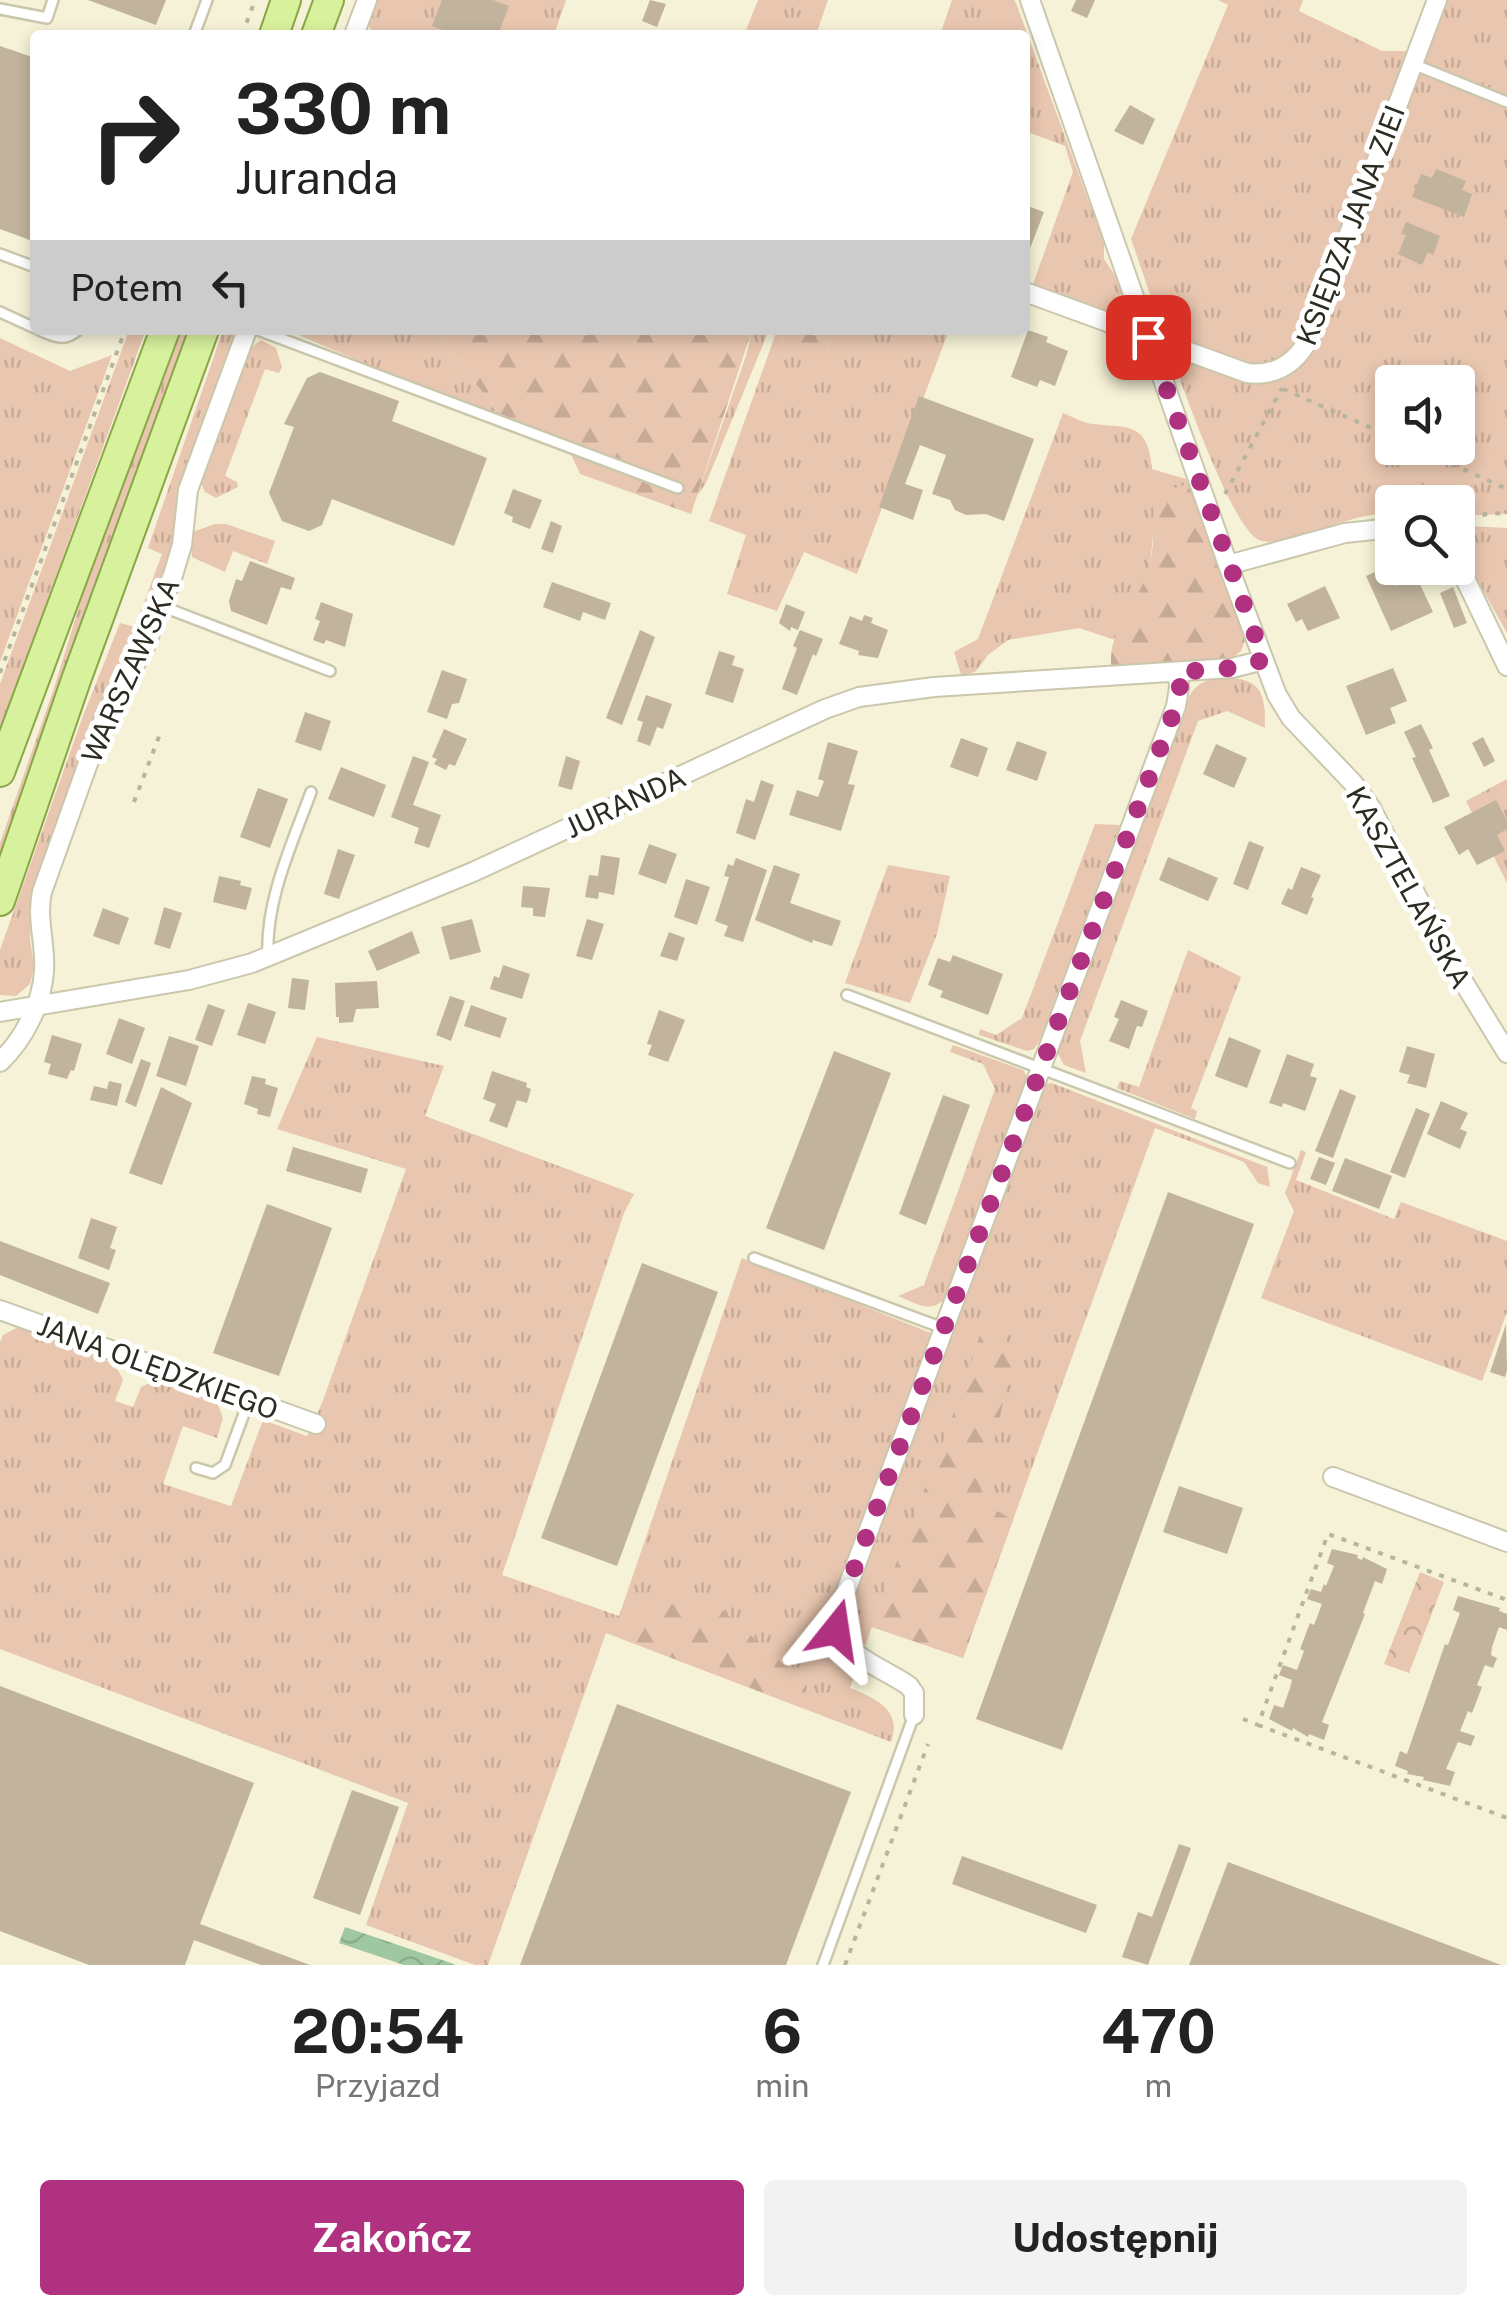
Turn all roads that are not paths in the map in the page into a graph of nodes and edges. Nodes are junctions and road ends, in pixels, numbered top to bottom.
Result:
1 (54, 0) edge
2 (206, 0) edge
3 (286, 0) edge
4 (329, 0) edge
5 (367, 0) edge
6 (1030, 0) edge
7 (1436, 0) edge
8 (0, 9) edge
9 (196, 30) edge
10 (276, 30) edge
11 (318, 30) edge
12 (356, 30) edge
13 (1412, 64) junction
14 (1507, 102) edge
15 (0, 254) edge
16 (30, 264) edge
17 (1030, 294) edge
18 (0, 312) edge
19 (30, 326) edge
20 (160, 335) edge
21 (202, 335) edge
22 (245, 335) edge
23 (271, 335) edge
24 (1148, 337) junction
25 (678, 488) dead end
26 (1375, 530) edge
27 (1228, 564) junction
28 (1468, 585) edge
29 (161, 606) junction
30 (1264, 660) junction
31 (1507, 666) edge
32 (330, 671) dead end
33 (1178, 672) junction
34 (0, 772) edge
35 (311, 792) dead end
36 (0, 901) edge
37 (268, 957) junction
38 (847, 995) dead end
39 (35, 1007) junction
40 (0, 1012) edge
41 (1507, 1054) edge
42 (0, 1062) edge
43 (1041, 1069) junction
44 (1290, 1163) dead end
45 (754, 1258) dead end
46 (0, 1310) edge
47 (944, 1329) junction
48 (249, 1400) junction
49 (316, 1424) dead end
50 (196, 1468) dead end
51 (1332, 1477) dead end
52 (1507, 1542) edge
53 (914, 1715) joint
54 (823, 1965) edge

1 - 8 lane
2 - 9 lane
3 - 10 main road
4 - 11 main road
5 - 12 street
6 - 24 street, KASZTELAŃSKA
7 - 13 street, KSIĘDZA JANA ZIEI
13 - 14 lane
13 - 24 street, KSIĘDZA JANA ZIEI
15 - 16 lane
17 - 24 street, KSIĘDZA JANA ZIEI
18 - 19 lane
20 - 34 main road
21 - 36 main road, WARSZAWSKA
22 - 29 street, WARSZAWSKA
23 - 25 lane
24 - 27 street, KASZTELAŃSKA
26 - 27 street
27 - 30 street, KASZTELAŃSKA
28 - 31 street
29 - 32 lane
29 - 39 street, WARSZAWSKA
30 - 33 street, JURANDA
30 - 41 street, KASZTELAŃSKA
33 - 37 street, JURANDA
33 - 43 street
35 - 37 lane
37 - 39 street, JURANDA
38 - 43 lane
39 - 40 street, JURANDA
39 - 42 street, WARSZAWSKA
43 - 44 lane
43 - 47 street
45 - 47 lane
46 - 48 street, JANA OLĘDZKIEGO
47 - 53 street
48 - 49 street, JANA OLĘDZKIEGO
48 - 50 lane
51 - 52 street
53 - 54 lane

